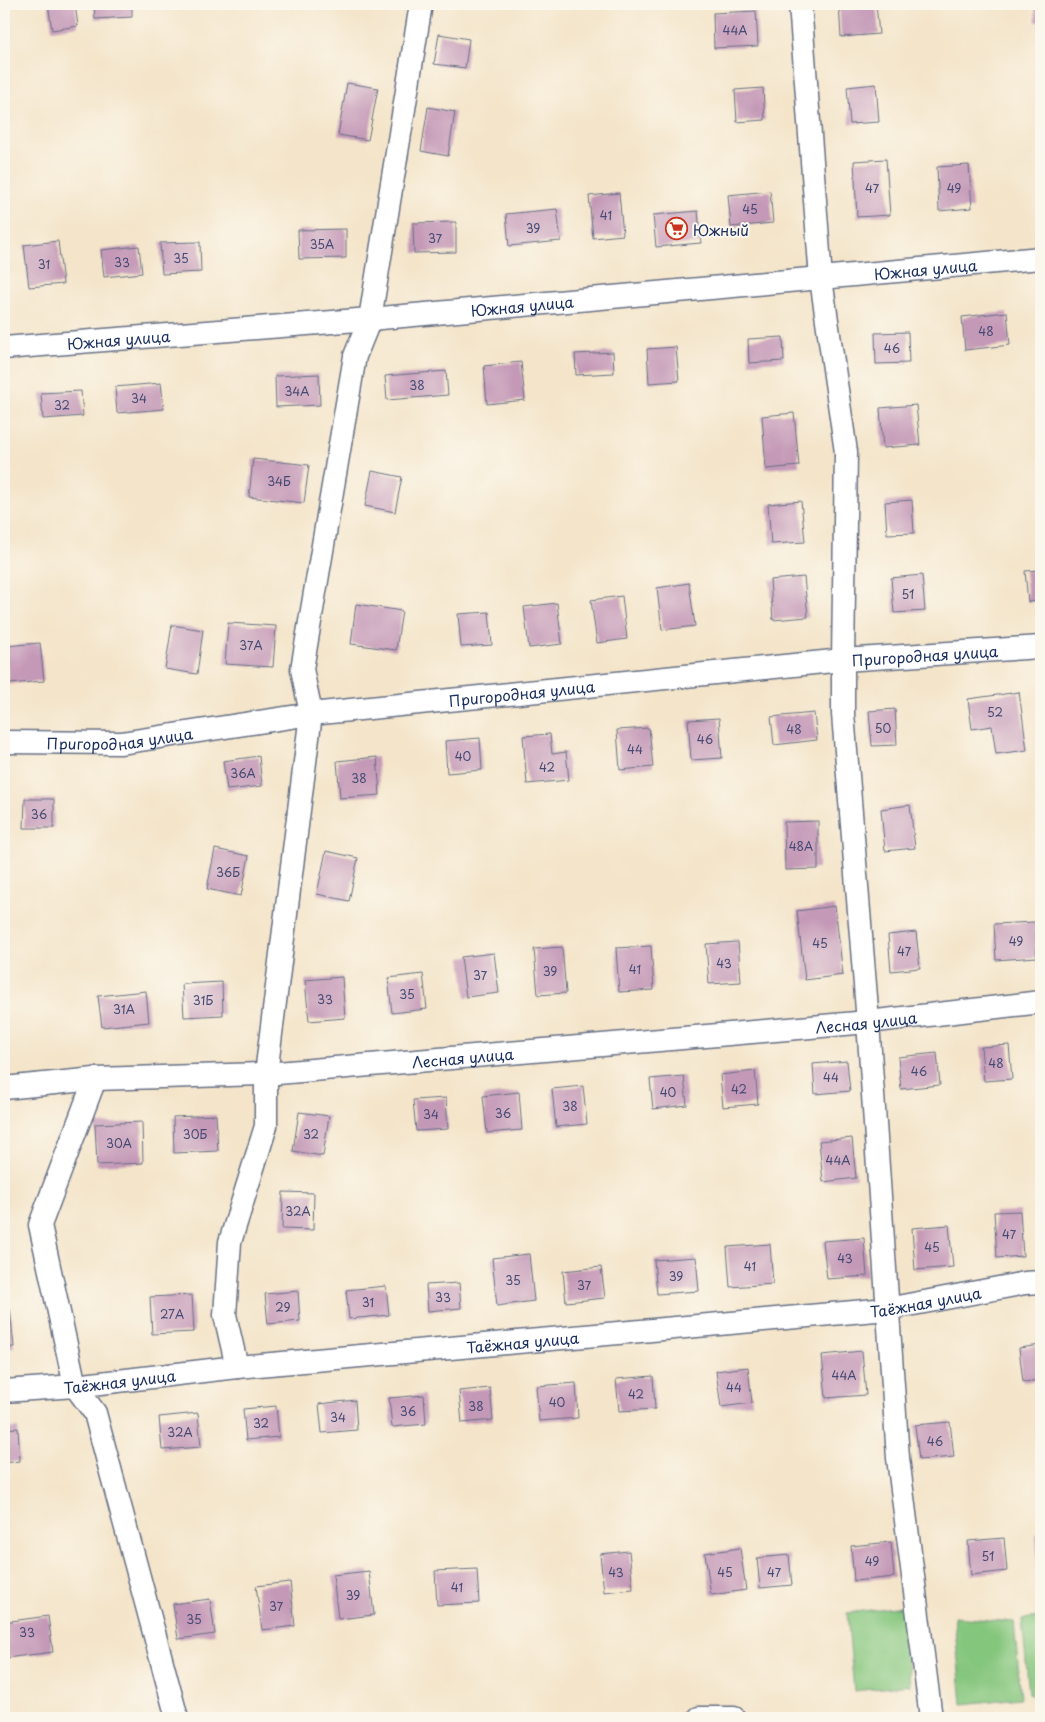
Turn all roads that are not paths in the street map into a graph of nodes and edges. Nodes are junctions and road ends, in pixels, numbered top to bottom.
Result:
1 (421, 4) edge
2 (800, 4) edge
3 (1041, 258) edge
4 (821, 279) junction
5 (370, 319) junction
6 (4, 348) edge
7 (1041, 647) edge
8 (842, 660) junction
9 (311, 714) junction
10 (4, 742) edge
11 (1041, 1002) edge
12 (868, 1022) junction
13 (266, 1074) junction
14 (95, 1079) junction
15 (4, 1088) edge
16 (1041, 1282) edge
17 (887, 1310) junction
18 (237, 1367) junction
19 (75, 1386) junction
20 (4, 1392) edge
21 (177, 1718) edge
22 (699, 1718) edge
23 (734, 1718) edge
24 (932, 1718) edge

1 - 5 street
2 - 4 street
3 - 4 street, Южная улица
4 - 5 street, Южная улица
4 - 8 street
5 - 6 street, Южная улица
5 - 9 street
7 - 8 street, Пригородная улица
8 - 9 street, Пригородная улица
8 - 12 street
9 - 10 street, Пригородная улица
9 - 13 street
11 - 12 street, Лесная улица
12 - 13 street, Лесная улица
12 - 17 street
13 - 14 street, Лесная улица
13 - 18 street
14 - 15 street, Лесная улица
14 - 19 street
16 - 17 street, Таёжная улица
17 - 18 street, Таёжная улица
17 - 24 street
18 - 19 street, Таёжная улица
19 - 20 street, Таёжная улица
19 - 21 street
22 - 23 street

